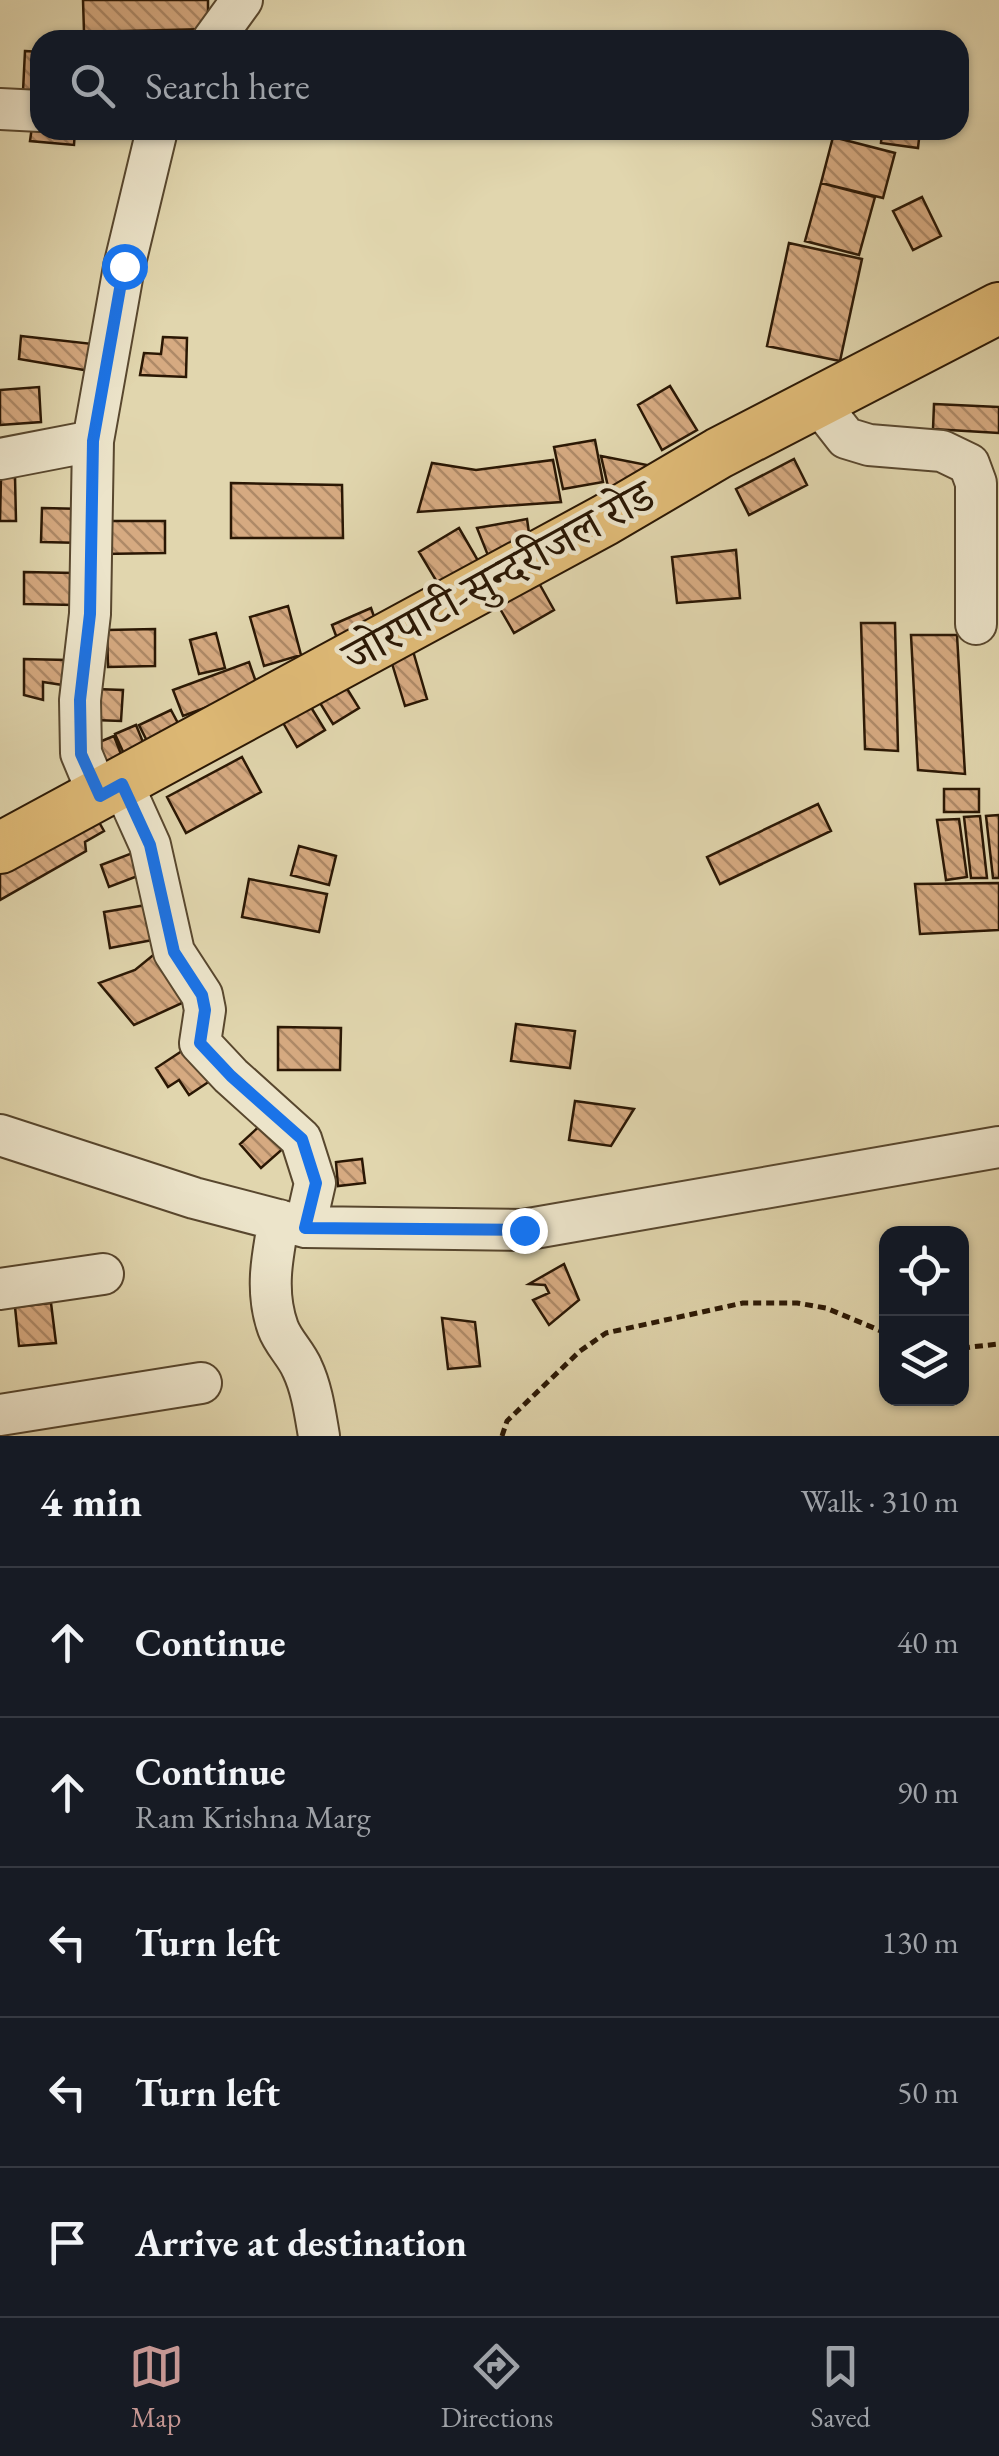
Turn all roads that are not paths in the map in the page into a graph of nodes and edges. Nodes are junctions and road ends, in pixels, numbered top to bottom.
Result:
1 (242, 0) edge
2 (220, 30) edge
3 (0, 110) edge
4 (30, 111) edge
5 (155, 140) edge
6 (999, 308) edge
7 (818, 401) junction
8 (93, 441) junction
9 (0, 460) edge
10 (976, 624) dead end
11 (111, 789) junction
12 (0, 848) edge
13 (0, 1135) edge
14 (999, 1148) edge
15 (292, 1224) junction
16 (103, 1274) dead end
17 (0, 1289) edge
18 (201, 1383) dead end
19 (0, 1416) edge
20 (319, 1436) edge

1 - 2 street
3 - 4 street
5 - 8 street
6 - 7 main road, जोरपाटी-सुन्दरीजल रोड
7 - 10 street
7 - 11 main road, जोरपाटी-सुन्दरीजल रोड
8 - 9 street
8 - 11 street
11 - 12 main road, जोरपाटी-सुन्दरीजल रोड
11 - 15 street
13 - 15 street
14 - 15 street
15 - 20 street
16 - 17 street
18 - 19 street

